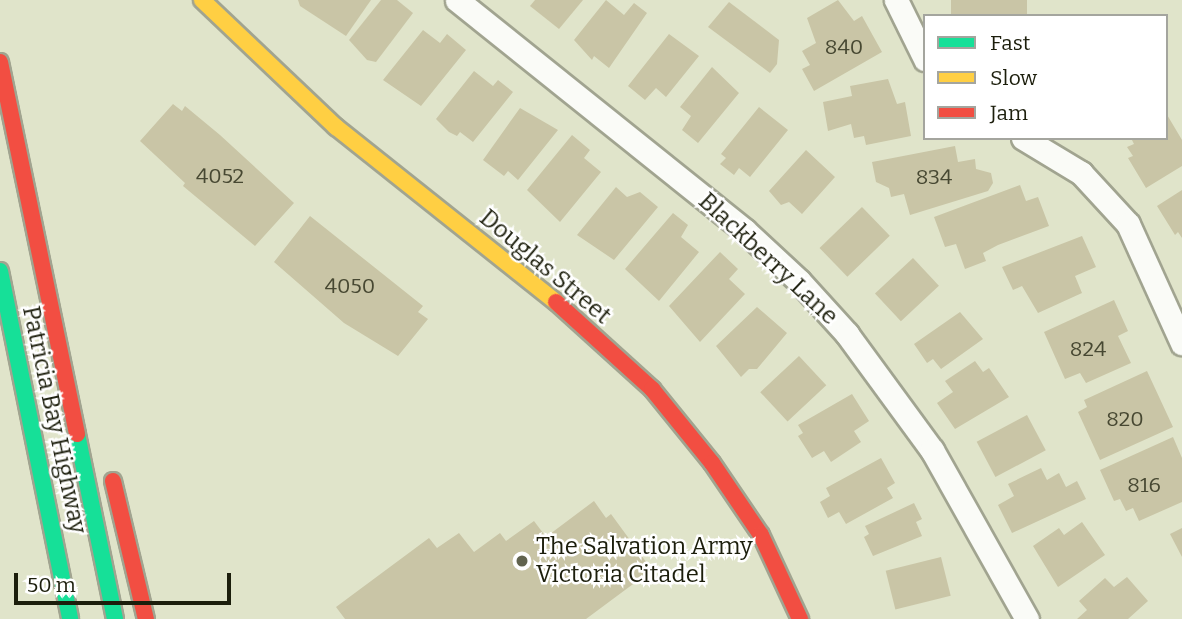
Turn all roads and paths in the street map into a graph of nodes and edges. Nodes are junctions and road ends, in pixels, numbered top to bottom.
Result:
1 (202, 0) edge
2 (457, 0) edge
3 (896, 0) edge
4 (923, 55) edge
5 (0, 62) edge
6 (1026, 140) edge
7 (38, 228) junction
8 (0, 271) edge
9 (1182, 344) edge
10 (78, 353) dead end
11 (109, 466) dead end
12 (70, 619) edge
13 (116, 619) edge
14 (146, 619) edge
15 (800, 619) edge
16 (1027, 619) edge

1 - 15 main road, Douglas Street
2 - 16 street, Blackberry Lane
3 - 4 street
5 - 7 main road
6 - 9 street
7 - 10 main road
7 - 13 main road
8 - 12 main road, Patricia Bay Highway
11 - 14 main road

